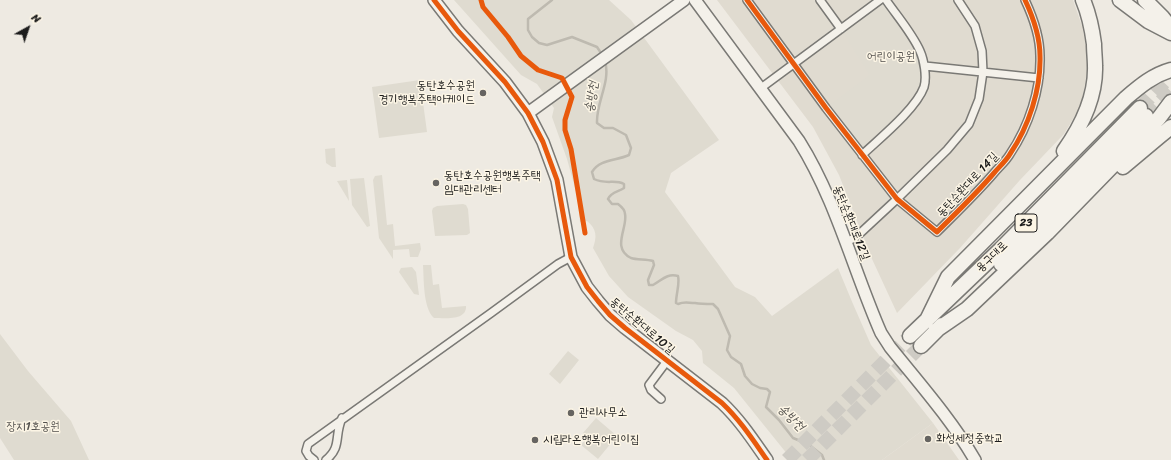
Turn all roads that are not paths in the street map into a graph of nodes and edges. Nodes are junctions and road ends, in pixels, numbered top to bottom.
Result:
1 (434, 0) edge
2 (684, 0) edge
3 (695, 0) edge
4 (746, 0) edge
5 (820, 0) edge
6 (880, 0) edge
7 (886, 0) edge
8 (958, 0) edge
9 (1025, 0) edge
10 (1083, 0) edge
11 (1120, 0) edge
12 (1145, 0) edge
13 (1171, 28) edge
14 (841, 29) junction
15 (1171, 33) edge
16 (793, 64) junction
17 (925, 66) junction
18 (1171, 70) edge
19 (983, 72) junction
20 (1039, 78) junction
21 (761, 88) junction
22 (1171, 102) edge
23 (528, 113) junction
24 (1171, 128) edge
25 (862, 155) junction
26 (1045, 179) junction
27 (897, 199) junction
28 (1047, 233) junction
29 (845, 242) junction
30 (571, 257) junction
31 (927, 320) junction
32 (935, 332) junction
33 (910, 336) tunnel mouth
34 (921, 346) tunnel mouth
35 (668, 361) junction
36 (661, 399) dead end
37 (343, 418) junction
38 (314, 460) edge
39 (326, 460) edge
40 (767, 460) edge
41 (975, 460) edge

1 - 23 street, 동탄순환대로10길
2 - 23 street
3 - 21 street, 동탄순환대로12길
4 - 16 street, 동탄순환대로 14길
5 - 14 street
6 - 14 street
7 - 17 street
8 - 19 street
9 - 20 street, 동탄순환대로 14길
10 - 26 highway
11 - 15 highway
12 - 13 highway
14 - 16 street
16 - 21 street
16 - 25 street, 동탄순환대로 14길
17 - 19 street
17 - 25 street
18 - 26 highway
19 - 20 street
19 - 27 street
20 - 27 street, 동탄순환대로 14길
21 - 29 street, 동탄순환대로12길
22 - 28 highway
23 - 30 street, 동탄순환대로10길
24 - 28 highway
25 - 27 street, 동탄순환대로 14길
26 - 31 highway
27 - 29 street
28 - 32 highway
29 - 41 street, 동탄순환대로12길
30 - 35 street, 동탄순환대로10길
30 - 37 street
31 - 32 highway, 용구대로 / 23
31 - 33 highway, 용구대로 / 23
32 - 34 highway, 용구대로 / 23
35 - 36 street
35 - 40 street, 동탄순환대로10길
37 - 38 street
37 - 39 street

